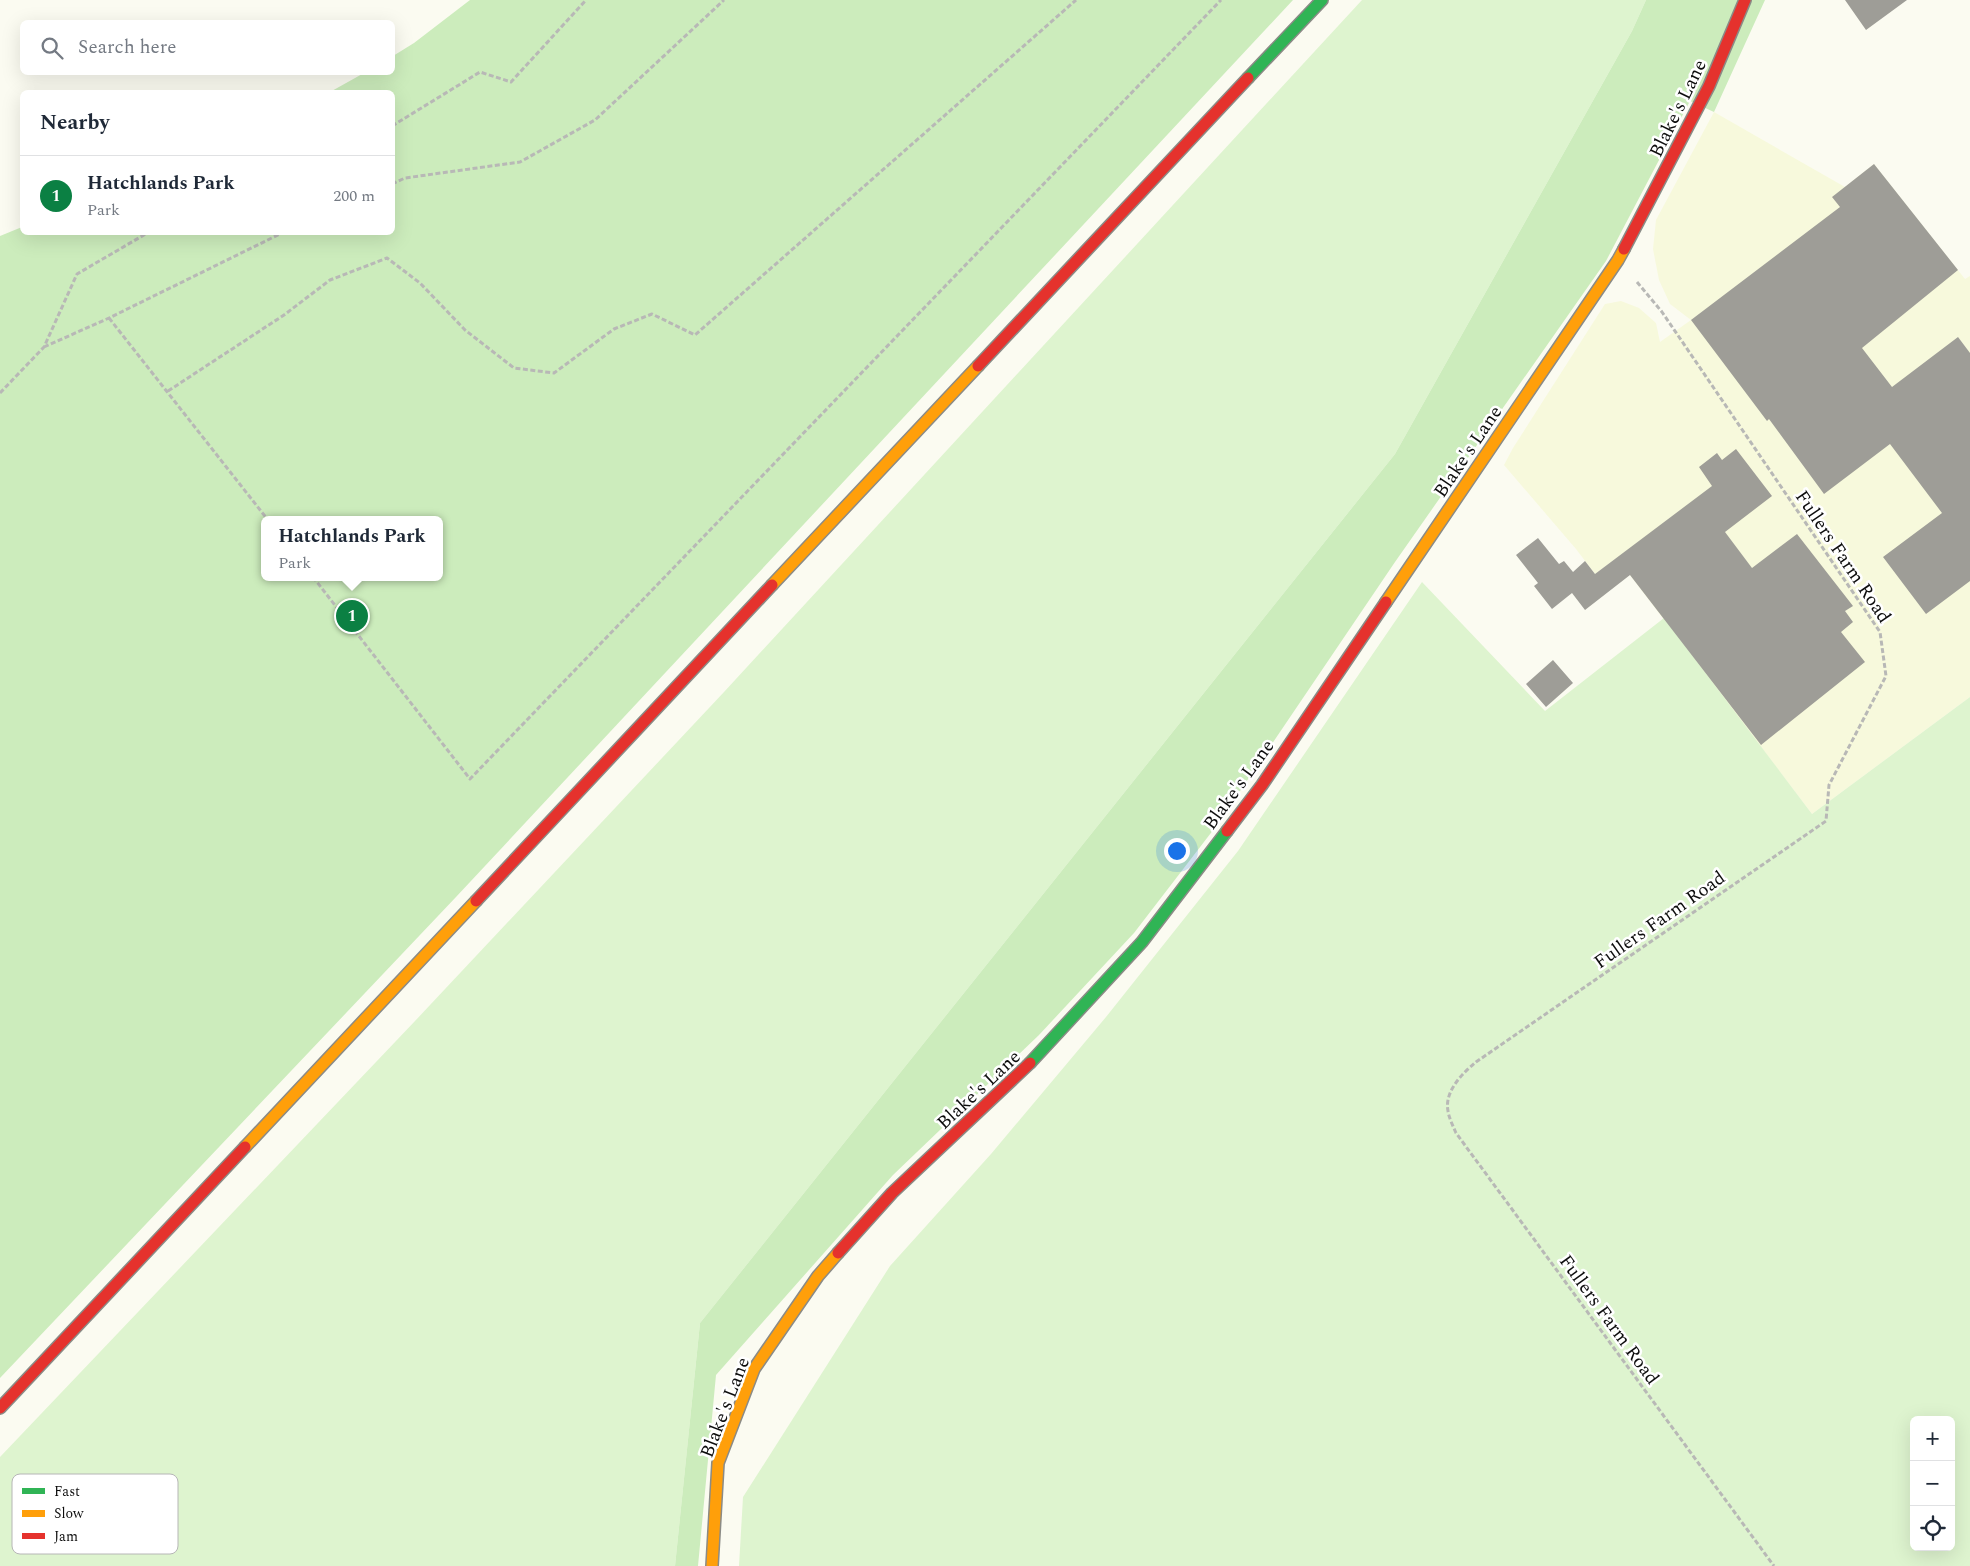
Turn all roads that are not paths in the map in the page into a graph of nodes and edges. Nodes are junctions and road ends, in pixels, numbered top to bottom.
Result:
1 (1322, 0) edge
2 (1745, 0) edge
3 (0, 1408) edge
4 (712, 1566) edge

1 - 3 main road
2 - 4 main road, Blake's Lane

